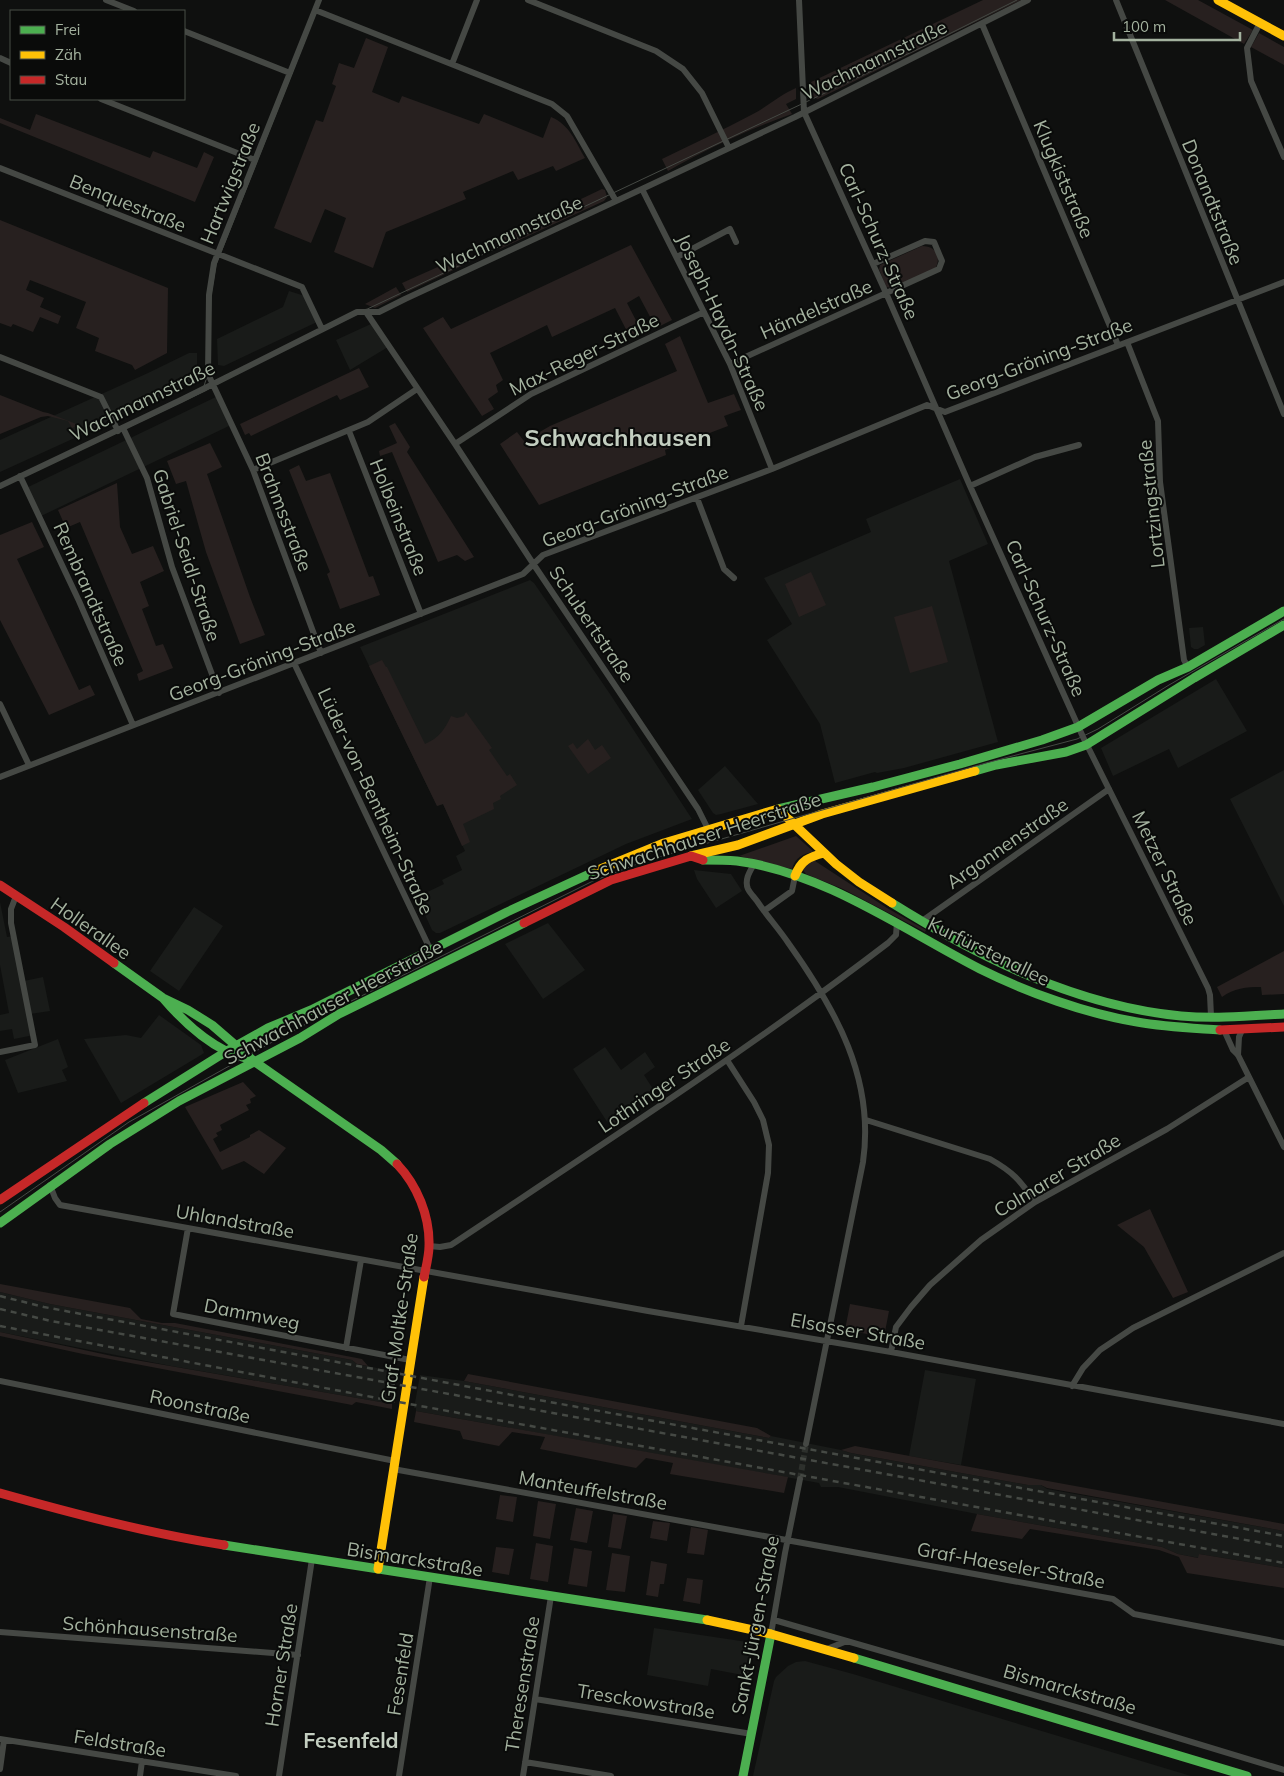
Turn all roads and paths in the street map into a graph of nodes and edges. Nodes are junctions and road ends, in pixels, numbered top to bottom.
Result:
1 (106, 0) edge
2 (319, 0) edge
3 (477, 0) edge
4 (528, 0) edge
5 (799, 0) edge
6 (1028, 0) edge
7 (1116, 0) edge
8 (1222, 1) edge
9 (131, 10) edge
10 (315, 10) junction
11 (1260, 23) junction
12 (982, 24) junction
13 (185, 31) edge
14 (1284, 36) edge
15 (452, 64) junction
16 (290, 73) junction
17 (104, 100) edge
18 (804, 112) junction
19 (729, 148) junction
20 (1284, 157) edge
21 (255, 160) junction
22 (0, 168) edge
23 (642, 190) junction
24 (616, 201) junction
25 (736, 242) dead end
26 (218, 254) junction
27 (677, 257) junction
28 (873, 264) junction
29 (1284, 282) edge
30 (886, 293) junction
31 (1237, 300) junction
32 (366, 312) junction
33 (704, 312) junction
34 (322, 329) junction
35 (1127, 342) junction
36 (1118, 345) junction
37 (0, 357) edge
38 (730, 364) junction
39 (214, 384) junction
40 (417, 389) junction
41 (936, 408) junction
42 (1284, 414) edge
43 (121, 430) junction
44 (349, 431) junction
45 (456, 444) junction
46 (1079, 445) dead end
47 (772, 469) junction
48 (253, 470) junction
49 (20, 476) junction
50 (0, 486) edge
51 (970, 486) junction
52 (697, 498) junction
53 (534, 565) junction
54 (734, 578) dead end
55 (1284, 611) edge
56 (422, 614) junction
57 (1284, 625) edge
58 (321, 653) junction
59 (294, 664) junction
60 (1188, 667) junction
61 (219, 693) junction
62 (0, 704) edge
63 (133, 725) junction
64 (1080, 732) junction
65 (1086, 744) junction
66 (29, 765) junction
67 (0, 777) edge
68 (1109, 789) junction
69 (778, 809) junction
70 (794, 825) junction
71 (708, 829) junction
72 (824, 853) junction
73 (691, 856) junction
74 (754, 864) junction
75 (796, 876) junction
76 (0, 885) edge
77 (16, 896) junction
78 (764, 911) junction
79 (922, 922) junction
80 (897, 924) junction
81 (431, 951) junction
82 (822, 994) junction
83 (163, 998) junction
84 (1284, 1014) edge
85 (1211, 1016) junction
86 (1284, 1027) edge
87 (1224, 1030) junction
88 (1242, 1030) junction
89 (238, 1045) junction
90 (227, 1051) junction
91 (0, 1052) edge
92 (1238, 1055) junction
93 (727, 1060) junction
94 (256, 1062) junction
95 (1249, 1077) junction
96 (866, 1120) junction
97 (1284, 1147) edge
98 (50, 1185) junction
99 (0, 1200) edge
100 (1035, 1202) junction
101 (0, 1223) edge
102 (188, 1228) junction
103 (429, 1246) junction
104 (1284, 1253) edge
105 (362, 1260) junction
106 (426, 1272) junction
107 (741, 1326) junction
108 (827, 1341) junction
109 (346, 1348) junction
110 (891, 1352) junction
111 (410, 1360) junction
112 (0, 1380) edge
113 (1072, 1386) junction
114 (1284, 1424) edge
115 (806, 1444) tunnel mouth
116 (394, 1465) junction
117 (800, 1479) tunnel mouth
118 (0, 1493) edge
119 (788, 1540) junction
120 (312, 1559) junction
121 (378, 1569) junction
122 (430, 1577) junction
123 (551, 1596) junction
124 (774, 1620) junction
125 (0, 1632) edge
126 (771, 1634) junction
127 (847, 1641) junction
128 (1284, 1643) edge
129 (826, 1650) junction
130 (298, 1655) junction
131 (535, 1699) junction
132 (752, 1734) junction
133 (2, 1740) edge
134 (142, 1761) junction
135 (525, 1762) junction
136 (0, 1769) edge
137 (1284, 1770) edge
138 (209, 1774) edge
139 (140, 1776) edge
140 (236, 1776) edge
141 (279, 1776) edge
142 (399, 1776) edge
143 (523, 1776) edge
144 (611, 1776) edge
145 (743, 1776) edge
146 (1247, 1776) edge

1 - 9 street
2 - 10 street, Hartwigstraße
3 - 15 street
4 - 19 street
5 - 18 street, Carl-Schurz-Straße
6 - 12 street, Wachmannstraße
7 - 31 street, Donandtstraße
8 - 11 main road
10 - 15 street
10 - 16 street, Hartwigstraße
11 - 14 main road
11 - 20 street
12 - 18 street, Wachmannstraße
12 - 36 street, Klugkiststraße
13 - 16 street
15 - 24 street
16 - 21 street, Hartwigstraße
17 - 21 street
18 - 19 street, Wachmannstraße
18 - 28 street, Carl-Schurz-Straße
19 - 23 street, Wachmannstraße
21 - 26 street, Hartwigstraße
22 - 26 street, Benquestraße
23 - 24 street, Wachmannstraße
23 - 27 street, Joseph-Haydn-Straße
24 - 32 street, Wachmannstraße
25 - 27 street
26 - 34 street, Benquestraße
26 - 39 street, Hartwigstraße
27 - 33 street, Joseph-Haydn-Straße
28 - 30 street, Carl-Schurz-Straße
28 - 30 street, Händelstraße
29 - 31 street, Georg-Gröning-Straße
30 - 38 street, Händelstraße
30 - 41 street, Carl-Schurz-Straße
31 - 35 street, Georg-Gröning-Straße
31 - 42 street, Donandtstraße
32 - 34 street, Wachmannstraße
32 - 40 street, Schubertstraße
33 - 38 street, Joseph-Haydn-Straße
33 - 45 street, Max-Reger-Straße
34 - 39 street, Wachmannstraße
35 - 36 street, Georg-Gröning-Straße
35 - 60 street, Lortzingstraße
36 - 41 street, Georg-Gröning-Straße
37 - 43 street, Gabriel-Seidl-Straße
38 - 47 street, Joseph-Haydn-Straße
39 - 43 street, Wachmannstraße
39 - 48 street, Brahmsstraße
40 - 44 street
40 - 45 street, Schubertstraße
41 - 47 street, Georg-Gröning-Straße
41 - 51 street, Carl-Schurz-Straße
43 - 49 street, Wachmannstraße
43 - 61 street, Gabriel-Seidl-Straße
44 - 48 street
44 - 56 street, Holbeinstraße
45 - 53 street, Schubertstraße
46 - 51 street
47 - 52 street, Georg-Gröning-Straße
48 - 58 street, Brahmsstraße
49 - 50 street, Wachmannstraße
49 - 63 street, Rembrandtstraße
51 - 64 street, Carl-Schurz-Straße
52 - 53 street, Georg-Gröning-Straße
52 - 54 street
53 - 56 street, Georg-Gröning-Straße
53 - 71 street, Schubertstraße
55 - 60 main road, Schwachhauser Heerstraße
56 - 58 street, Georg-Gröning-Straße
57 - 65 main road, Schwachhauser Heerstraße
58 - 59 street, Georg-Gröning-Straße
59 - 61 street, Georg-Gröning-Straße
59 - 81 street, Lüder-von-Bentheim-Straße
60 - 64 main road, Schwachhauser Heerstraße
61 - 63 street, Georg-Gröning-Straße
62 - 66 street
63 - 66 street, Georg-Gröning-Straße
64 - 65 street, Metzer Straße
64 - 69 main road, Schwachhauser Heerstraße
65 - 68 street, Metzer Straße
65 - 70 main road, Schwachhauser Heerstraße
66 - 67 street, Georg-Gröning-Straße
68 - 79 street, Argonnenstraße
68 - 85 street, Metzer Straße
69 - 70 main road, Kurfürstenallee
69 - 71 main road, Schwachhauser Heerstraße
70 - 72 main road, Kurfürstenallee
70 - 73 main road, Schwachhauser Heerstraße
71 - 81 main road, Schwachhauser Heerstraße
72 - 75 main road
72 - 79 main road, Kurfürstenallee
73 - 74 main road, Kurfürstenallee
73 - 94 main road, Schwachhauser Heerstraße
74 - 75 main road, Kurfürstenallee
74 - 78 street
75 - 78 street
75 - 80 main road, Kurfürstenallee
76 - 77 main road, Hollerallee
77 - 83 main road, Hollerallee
77 - 91 street
78 - 82 street
79 - 85 main road, Kurfürstenallee
80 - 82 street, Lothringer Straße
80 - 87 main road, Kurfürstenallee
81 - 89 main road, Schwachhauser Heerstraße
82 - 93 street, Lothringer Straße
82 - 96 street
83 - 89 main road, Hollerallee
83 - 90 main road, Hollerallee
84 - 85 main road, Kurfürstenallee
86 - 88 main road, Kurfürstenallee
87 - 88 main road, Kurfürstenallee
87 - 92 street
88 - 92 street
89 - 90 main road, Schwachhauser Heerstraße
89 - 94 main road, Hollerallee
90 - 94 main road, Hollerallee
90 - 99 main road, Schwachhauser Heerstraße
92 - 95 street
93 - 103 street, Lothringer Straße
93 - 107 street
94 - 98 main road, Schwachhauser Heerstraße
94 - 103 main road, Graf-Moltke-Straße
95 - 97 street
95 - 100 street, Colmarer Straße
96 - 100 street
96 - 108 street
98 - 101 main road, Schwachhauser Heerstraße
98 - 102 street, Uhlandstraße
100 - 110 street, Colmarer Straße
102 - 105 street, Uhlandstraße
102 - 109 street, Dammweg
103 - 106 main road, Graf-Moltke-Straße
104 - 113 street
105 - 106 street, Uhlandstraße
105 - 109 street
106 - 107 street, Elsasser Straße
106 - 111 main road, Graf-Moltke-Straße
107 - 108 street, Elsasser Straße
108 - 110 street, Elsasser Straße
108 - 115 street
109 - 111 street, Dammweg
110 - 113 street, Elsasser Straße
111 - 116 main road, Graf-Moltke-Straße
112 - 116 street, Roonstraße
113 - 114 street, Elsasser Straße
116 - 119 street, Manteuffelstraße
116 - 121 main road, Graf-Moltke-Straße
117 - 119 street, Sankt-Jürgen-Straße
118 - 120 main road, Bismarckstraße
119 - 124 street, Sankt-Jürgen-Straße
119 - 128 street, Graf-Haeseler-Straße
120 - 121 main road, Bismarckstraße
120 - 130 street, Horner Straße
121 - 122 main road, Bismarckstraße
122 - 123 main road, Bismarckstraße
122 - 142 street, Fesenfeld
123 - 126 main road, Bismarckstraße
123 - 131 street, Theresenstraße
124 - 126 street, Sankt-Jürgen-Straße
124 - 127 street, Bismarckstraße
125 - 130 street, Schönhausenstraße
126 - 129 main road, Bismarckstraße
126 - 132 main road, Sankt-Jürgen-Straße
127 - 129 street
127 - 137 street, Bismarckstraße
129 - 146 main road, Bismarckstraße
130 - 141 street, Horner Straße
131 - 132 street, Tresckowstraße
131 - 135 street, Theresenstraße
132 - 145 main road, Sankt-Jürgen-Straße
133 - 134 street, Feldstraße
133 - 136 street
134 - 138 street, Feldstraße
134 - 139 street
135 - 143 street, Theresenstraße
135 - 144 street
138 - 140 street, Feldstraße

